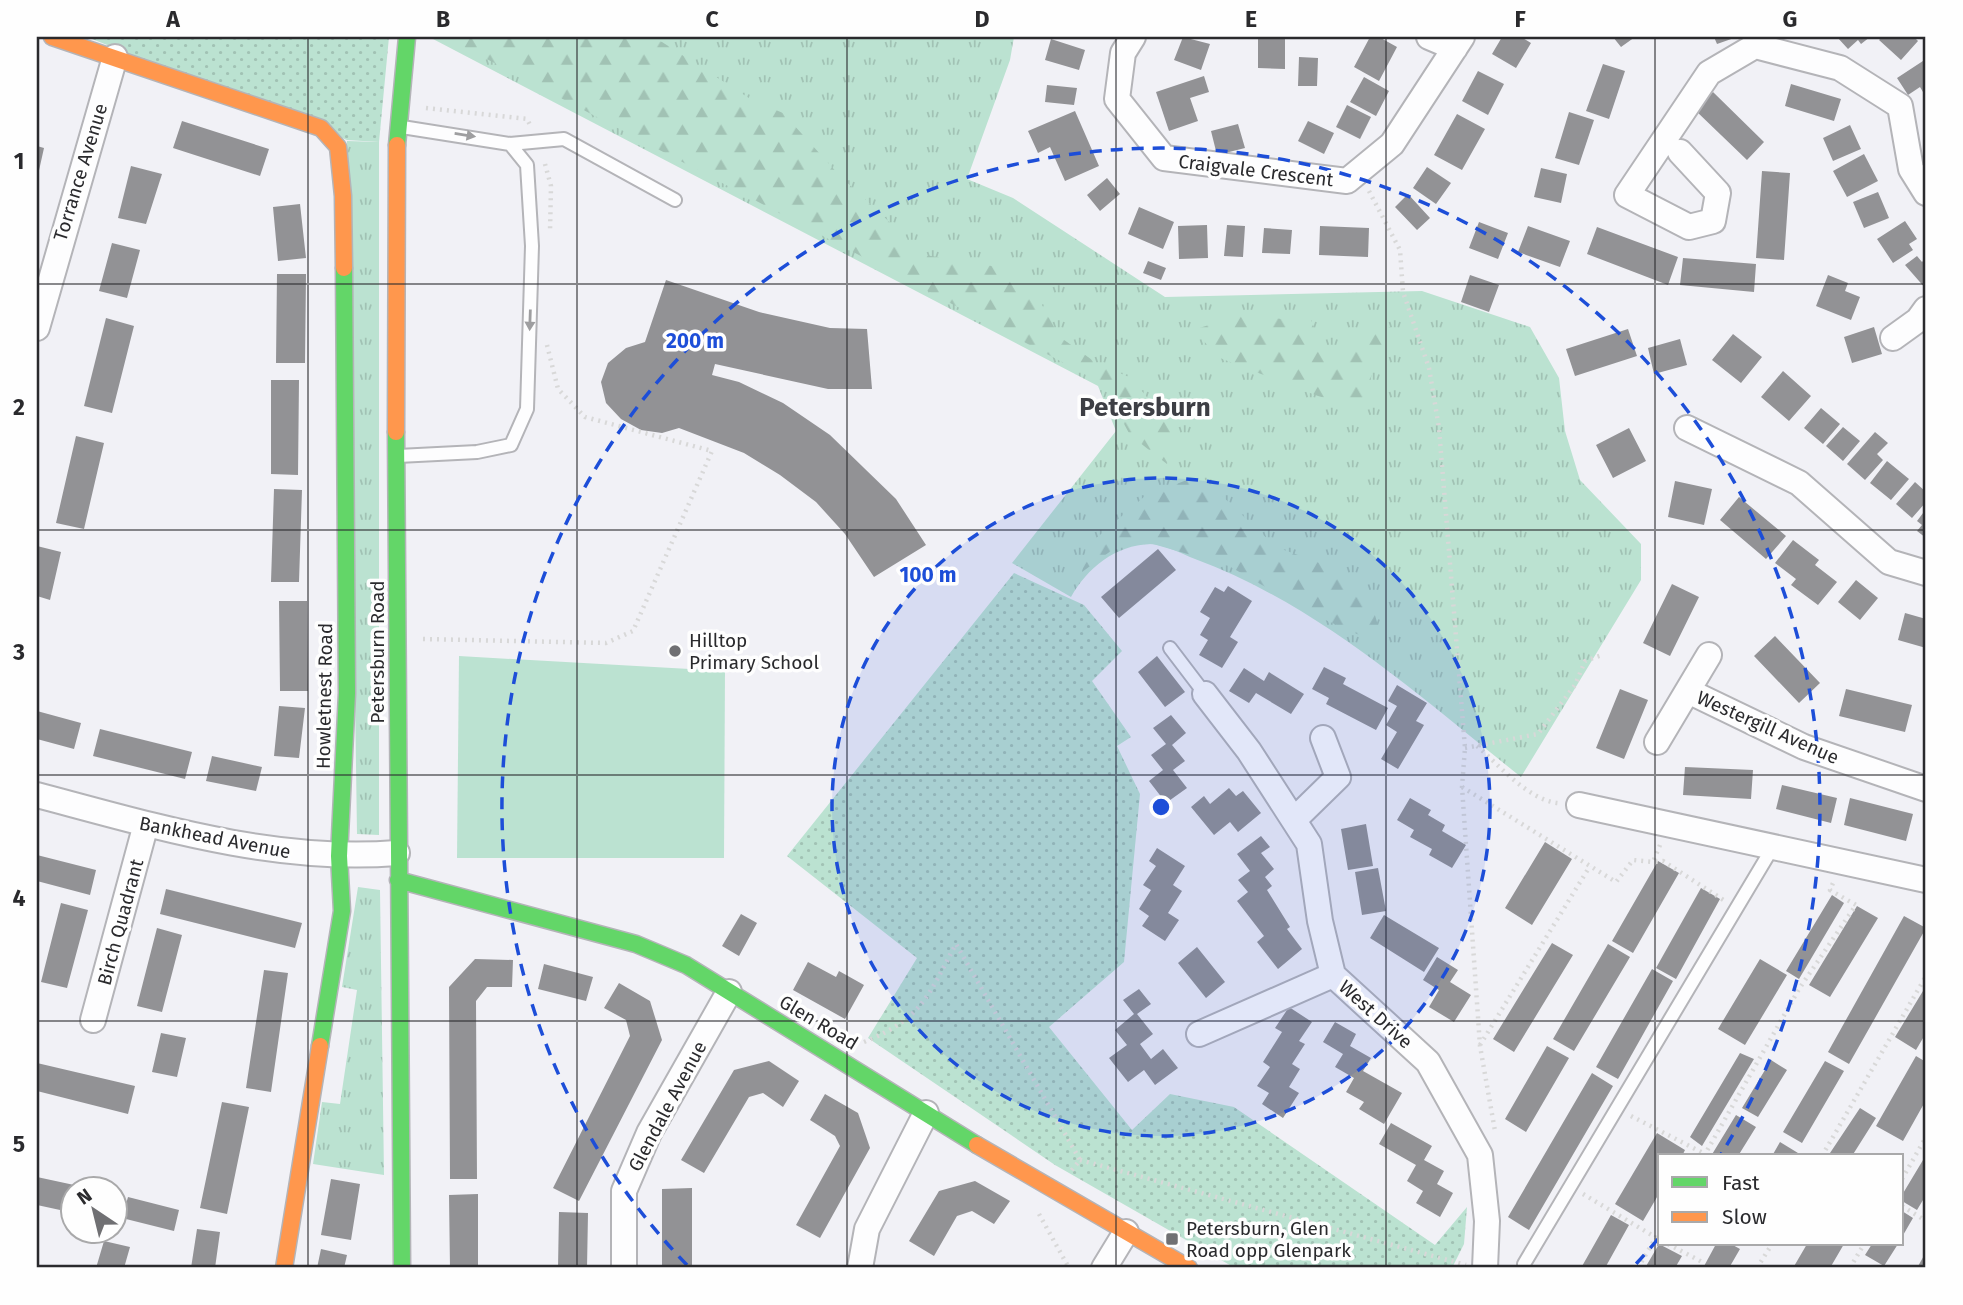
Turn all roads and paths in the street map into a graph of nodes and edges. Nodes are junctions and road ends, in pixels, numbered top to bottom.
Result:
1 (52, 37) edge
2 (407, 37) edge
3 (1133, 37) edge
4 (1429, 37) edge
5 (1459, 43) edge
6 (1790, 46) edge
7 (114, 57) junction
8 (401, 105) junction
9 (398, 127) junction
10 (538, 142) junction
11 (510, 144) junction
12 (1680, 152) dead end
13 (1359, 172) junction
14 (1926, 193) edge
15 (675, 200) dead end
16 (550, 239) dead end
17 (1926, 309) edge
18 (37, 328) edge
19 (547, 332) dead end
20 (1893, 338) dead end
21 (1688, 428) dead end
22 (396, 456) junction
23 (1926, 572) edge
24 (398, 639) junction
25 (1170, 648) dead end
26 (1602, 655) dead end
27 (1709, 655) dead end
28 (1688, 691) junction
29 (1205, 694) joint
30 (1323, 738) dead end
31 (1657, 742) dead end
32 (1477, 746) junction
33 (1465, 748) junction
34 (1462, 788) junction
35 (1926, 789) edge
36 (37, 795) edge
37 (1579, 805) joint
38 (1294, 820) junction
39 (146, 824) junction
40 (1668, 824) junction
41 (1773, 847) junction
42 (397, 853) junction
43 (339, 856) junction
44 (1653, 862) junction
45 (1844, 863) junction
46 (1590, 866) junction
47 (398, 880) junction
48 (1926, 880) edge
49 (1737, 908) junction
50 (1333, 975) junction
51 (1926, 976) edge
52 (729, 992) junction
53 (93, 1020) dead end
54 (1199, 1034) dead end
55 (1479, 1046) junction
56 (833, 1055) junction
57 (1617, 1109) junction
58 (926, 1113) junction
59 (1926, 1138) edge
60 (1496, 1140) dead end
61 (1703, 1154) edge
62 (1706, 1154) edge
63 (1823, 1154) edge
64 (1080, 1160) junction
65 (1904, 1176) edge
66 (1570, 1187) junction
67 (1055, 1191) junction
68 (1904, 1207) edge
69 (1926, 1220) edge
70 (1126, 1232) junction
71 (1658, 1239) edge
72 (1672, 1246) edge
73 (1771, 1246) edge
74 (1863, 1246) edge
75 (1702, 1262) dead end
76 (1524, 1264) dead end
77 (284, 1268) edge
78 (402, 1268) edge
79 (624, 1268) edge
80 (860, 1268) edge
81 (1104, 1268) edge
82 (1189, 1268) edge
83 (1476, 1268) edge
84 (1485, 1268) edge
85 (1638, 1268) edge
86 (1757, 1268) edge
87 (1850, 1268) edge

1 - 7 street
2 - 8 street, Petersburn Road
3 - 13 street, Craigvale Crescent
4 - 5 street
5 - 13 street, Craigvale Crescent
6 - 12 street
6 - 14 street
7 - 18 street, Torrance Avenue
7 - 43 street, Howletnest Road
8 - 9 street, Petersburn Road
8 - 10 path
9 -> 11 lane
9 - 22 street, Petersburn Road
10 - 11 lane
10 - 15 lane
10 - 16 path
11 -> 22 lane
13 - 33 path
17 - 20 street
19 - 24 path
21 - 23 street
22 - 24 street, Petersburn Road
24 - 42 street, Petersburn Road
25 - 29 lane
26 - 32 path
27 - 28 street
28 - 31 street
28 - 35 street, Westergill Avenue
29 - 38 street, West Drive
30 - 38 street
32 - 33 path
32 - 37 path
33 - 34 path
34 - 46 path
34 - 55 path
36 - 39 street, Bankhead Avenue
37 - 40 street
38 - 50 street, West Drive
39 - 43 street, Bankhead Avenue
39 - 53 street, Birch Quadrant
40 - 41 street
40 - 44 path
41 - 45 street
41 - 49 lane
42 - 43 street, Bankhead Avenue
42 - 47 street, Petersburn Road
43 - 77 street, Howletnest Road
44 - 46 path
44 - 49 path
45 - 48 street
45 - 62 path
46 - 55 path
47 - 52 street, Glen Road
47 - 78 street, Petersburn Road
49 - 57 lane
50 - 54 street
50 - 84 street, West Drive
51 - 63 path
52 - 56 street, Glen Road
52 - 79 street, Glendale Avenue
55 - 60 path
56 - 58 street, Glen Road
56 - 64 path
57 - 61 path
57 - 66 lane
58 - 67 street, Glen Road
58 - 80 street
59 - 65 path
64 - 67 path
64 - 83 path
66 - 71 path
66 - 76 lane
67 - 70 street, Glen Road
68 - 69 path
70 - 81 street
70 - 82 street, Glen Road
71 - 85 path
72 - 75 path
73 - 86 path
74 - 87 path

